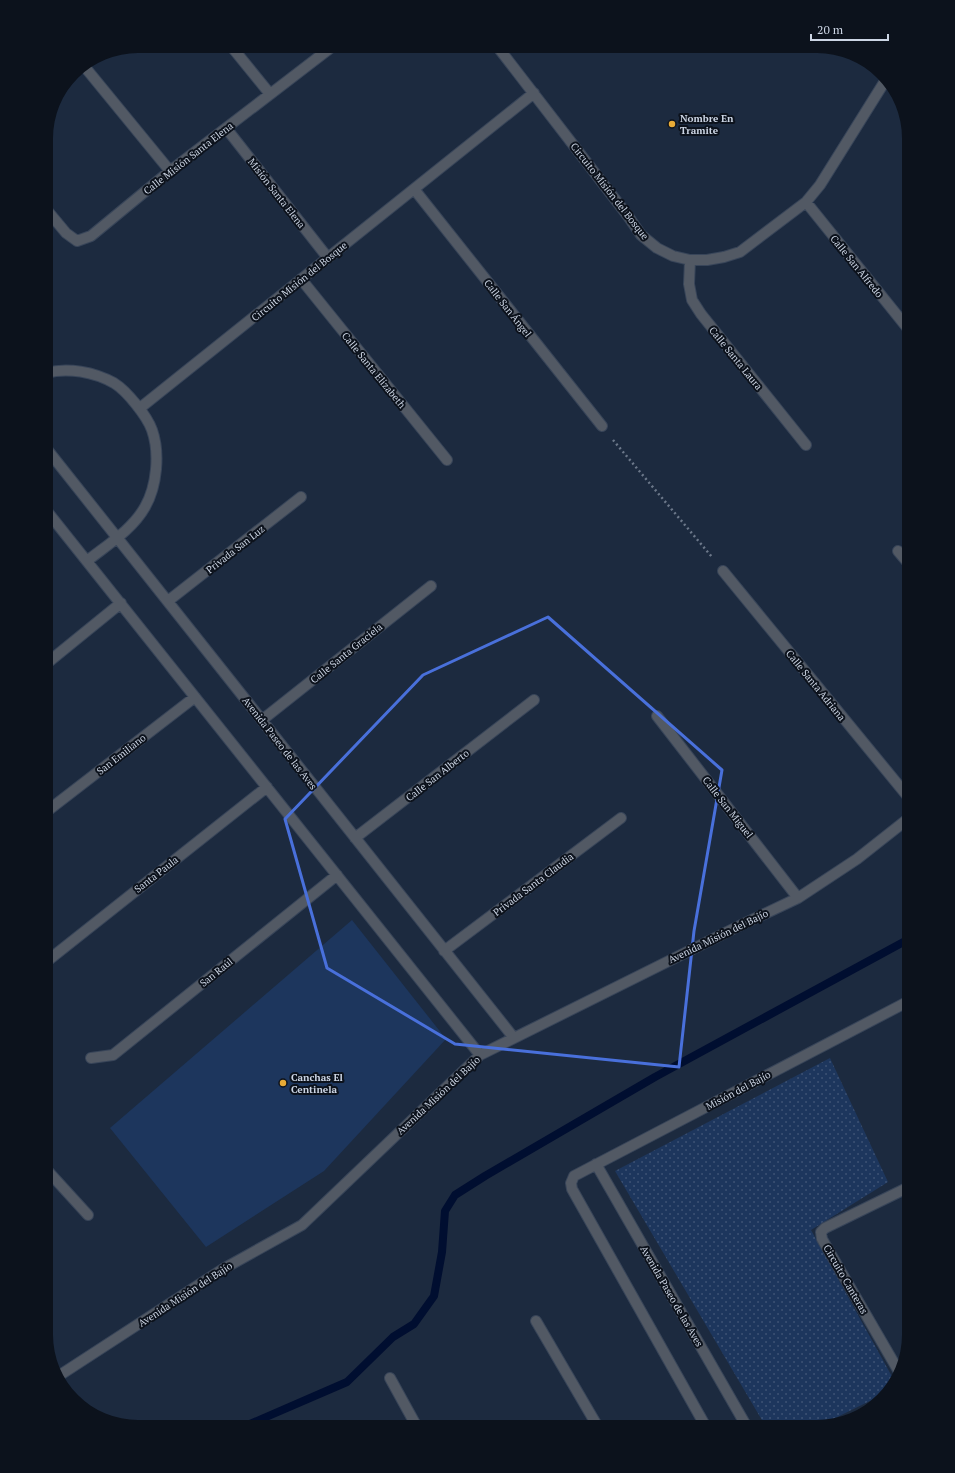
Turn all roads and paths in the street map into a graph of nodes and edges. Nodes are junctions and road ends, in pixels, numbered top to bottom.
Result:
1 (237, 53) edge
2 (324, 53) edge
3 (503, 53) edge
4 (87, 70) edge
5 (883, 84) edge
6 (534, 93) junction
7 (270, 94) junction
8 (226, 128) junction
9 (170, 171) junction
10 (414, 189) junction
11 (806, 202) junction
12 (53, 217) edge
13 (328, 258) junction
14 (690, 260) junction
15 (301, 279) junction
16 (902, 321) edge
17 (53, 371) edge
18 (140, 408) junction
19 (602, 426) joint
20 (806, 445) dead end
21 (53, 457) edge
22 (447, 460) dead end
23 (301, 497) dead end
24 (53, 520) edge
25 (118, 538) junction
26 (898, 551) dead end
27 (902, 556) edge
28 (87, 561) junction
29 (723, 571) joint
30 (431, 586) dead end
31 (168, 601) junction
32 (121, 603) junction
33 (53, 658) edge
34 (195, 697) junction
35 (534, 700) dead end
36 (657, 716) dead end
37 (262, 720) junction
38 (267, 787) junction
39 (902, 789) edge
40 (53, 807) edge
41 (621, 818) dead end
42 (902, 824) edge
43 (355, 838) junction
44 (337, 875) junction
45 (798, 898) junction
46 (444, 951) junction
47 (53, 956) edge
48 (902, 1005) edge
49 (514, 1038) junction
50 (480, 1055) junction
51 (91, 1058) dead end
52 (596, 1164) junction
53 (53, 1179) edge
54 (902, 1190) edge
55 (88, 1215) dead end
56 (536, 1321) dead end
57 (896, 1366) edge
58 (62, 1374) edge
59 (390, 1378) dead end
60 (414, 1420) edge
61 (594, 1420) edge
62 (702, 1420) edge
63 (743, 1420) edge

1 - 7 street
2 - 7 street, Calle Misión Santa Elena
3 - 6 street, Circuito Misión del Bosque
4 - 9 street
5 - 11 street, Circuito Misión del Bosque
6 - 10 street, Circuito Misión del Bosque
6 - 14 street, Circuito Misión del Bosque
7 - 8 street, Calle Misión Santa Elena
8 - 9 street, Calle Misión Santa Elena
8 - 13 street, Misión Santa Elena
9 - 12 street, Calle Misión Santa Elena
10 - 13 street, Circuito Misión del Bosque
10 - 19 street, Calle San Ángel
11 - 14 street, Circuito Misión del Bosque
11 - 16 street, Calle San Alfredo
13 - 15 street, Circuito Misión del Bosque
14 - 20 street, Calle Santa Laura
15 - 18 street, Circuito Misión del Bosque
15 - 22 street, Calle Santa Elizabeth
17 - 18 street
18 - 25 street
19 - 29 path
21 - 25 street, Avenida Paseo de las Aves
23 - 31 street, Privada San Luz
24 - 28 street
25 - 28 street
25 - 31 street, Avenida Paseo de las Aves
26 - 27 street
28 - 32 street
29 - 39 street, Calle Santa Adriana
30 - 37 street, Calle Santa Graciela
31 - 37 street, Avenida Paseo de las Aves
32 - 33 street
32 - 34 street
34 - 38 street
34 - 40 street, San Emiliano
35 - 43 street, Calle San Alberto
36 - 45 street, Calle San Miguel
37 - 43 street, Avenida Paseo de las Aves
38 - 44 street
38 - 47 street, Santa Paula
41 - 46 street, Privada Santa Claudia
42 - 45 street, Avenida Misión del Bajío
43 - 46 street, Avenida Paseo de las Aves
44 - 50 street
44 - 51 street, San Raúl
45 - 49 street, Avenida Misión del Bajío
46 - 49 street, Avenida Paseo de las Aves
48 - 52 street, Misión del Bajío
49 - 50 street, Avenida Misión del Bajío
50 - 58 street, Avenida Misión del Bajío
52 - 62 street, Misión del Bajío
52 - 63 street, Avenida Paseo de las Aves
53 - 55 street
54 - 57 street, Circuito Canteras
56 - 61 street
59 - 60 street

